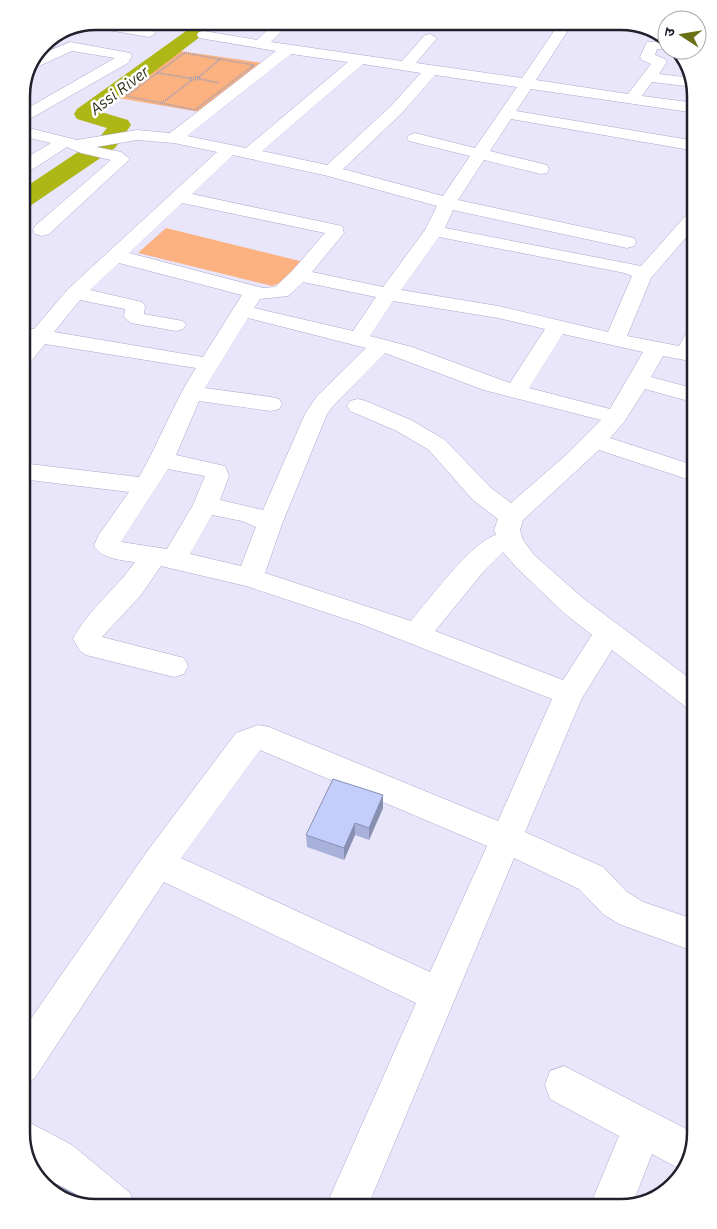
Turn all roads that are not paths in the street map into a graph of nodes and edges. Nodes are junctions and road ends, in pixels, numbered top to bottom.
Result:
1 (129, 30) edge
2 (276, 30) edge
3 (562, 30) edge
4 (150, 33) dead end
5 (204, 35) dead end
6 (430, 38) dead end
7 (261, 44) junction
8 (345, 44) dead end
9 (657, 45) edge
10 (288, 49) junction
11 (332, 55) junction
12 (42, 59) edge
13 (360, 59) junction
14 (406, 65) junction
15 (432, 69) junction
16 (648, 77) junction
17 (685, 82) edge
18 (527, 84) junction
19 (632, 99) junction
20 (687, 107) edge
21 (30, 114) edge
22 (507, 114) junction
23 (30, 133) edge
24 (174, 138) junction
25 (415, 138) dead end
26 (687, 144) edge
27 (88, 148) junction
28 (230, 149) junction
29 (250, 153) junction
30 (482, 154) junction
31 (30, 166) edge
32 (541, 169) dead end
33 (331, 171) junction
34 (180, 197) junction
35 (447, 203) junction
36 (687, 225) edge
37 (42, 230) dead end
38 (434, 232) junction
39 (627, 242) dead end
40 (116, 256) junction
41 (299, 275) junction
42 (642, 276) junction
43 (254, 292) junction
44 (75, 294) junction
45 (388, 294) junction
46 (242, 311) junction
47 (176, 325) dead end
48 (557, 326) junction
49 (30, 335) edge
50 (358, 339) junction
51 (615, 340) junction
52 (381, 345) junction
53 (656, 348) junction
54 (687, 354) edge
55 (209, 364) junction
56 (639, 381) junction
57 (516, 391) junction
58 (191, 393) junction
59 (687, 394) edge
60 (271, 404) dead end
61 (358, 406) dead end
62 (616, 417) junction
63 (595, 441) junction
64 (161, 460) junction
65 (687, 471) edge
66 (30, 472) edge
67 (146, 486) junction
68 (205, 505) junction
69 (512, 516) junction
70 (269, 524) junction
71 (511, 544) junction
72 (164, 557) junction
73 (250, 578) junction
74 (609, 632) junction
75 (416, 634) junction
76 (174, 666) dead end
77 (687, 689) edge
78 (570, 694) junction
79 (506, 839) junction
80 (158, 863) junction
81 (687, 933) edge
82 (439, 995) junction
83 (30, 1053) edge
84 (564, 1085) dead end
85 (643, 1128) junction
86 (31, 1144) edge
87 (685, 1150) edge
88 (105, 1199) edge
89 (350, 1199) edge
90 (614, 1199) edge

1 - 4 street
2 - 7 street
3 - 18 street
5 - 7 street
6 - 14 street
7 - 10 street
8 - 11 street
9 - 16 street
10 - 11 street
10 - 24 street
11 - 13 street
12 - 21 street
13 - 14 street
13 - 29 street
14 - 15 street
15 - 18 street
15 - 33 street
16 - 17 street
16 - 19 street
18 - 19 street
18 - 22 street
19 - 20 street
22 - 26 street
22 - 30 street
23 - 27 street
24 - 27 street
24 - 28 street
25 - 30 street
27 - 31 street
27 - 37 street
28 - 29 street
28 - 34 street
29 - 33 street
30 - 32 street
30 - 35 street
33 - 35 street
34 - 40 street
34 - 41 street
35 - 38 street
35 - 39 street
36 - 42 street
38 - 42 street
38 - 45 street
40 - 43 street
40 - 44 street
41 - 43 street
41 - 45 street
42 - 51 street
43 - 46 street
44 - 47 street
44 - 49 street
45 - 48 street
45 - 50 street
46 - 50 street
46 - 55 street
48 - 51 street
48 - 57 street
49 - 55 street
50 - 52 street
51 - 53 street
52 - 57 street
52 - 70 street
53 - 54 street
53 - 56 street
55 - 58 street
56 - 59 street
56 - 62 street
57 - 62 street
58 - 60 street
58 - 64 street
61 - 69 street
62 - 63 street
63 - 65 street
63 - 69 street
64 - 67 street
64 - 68 street
66 - 67 street
67 - 72 street
68 - 70 street
68 - 72 street
69 - 71 street
70 - 73 street
71 - 74 street
71 - 75 street
72 - 73 street
72 - 76 street
73 - 75 street
74 - 77 street
74 - 78 street
75 - 78 street
78 - 79 street
79 - 80 street
79 - 81 street
79 - 82 street
80 - 82 street
80 - 83 street
82 - 89 street
84 - 85 street
85 - 87 street
85 - 90 street
86 - 88 street

